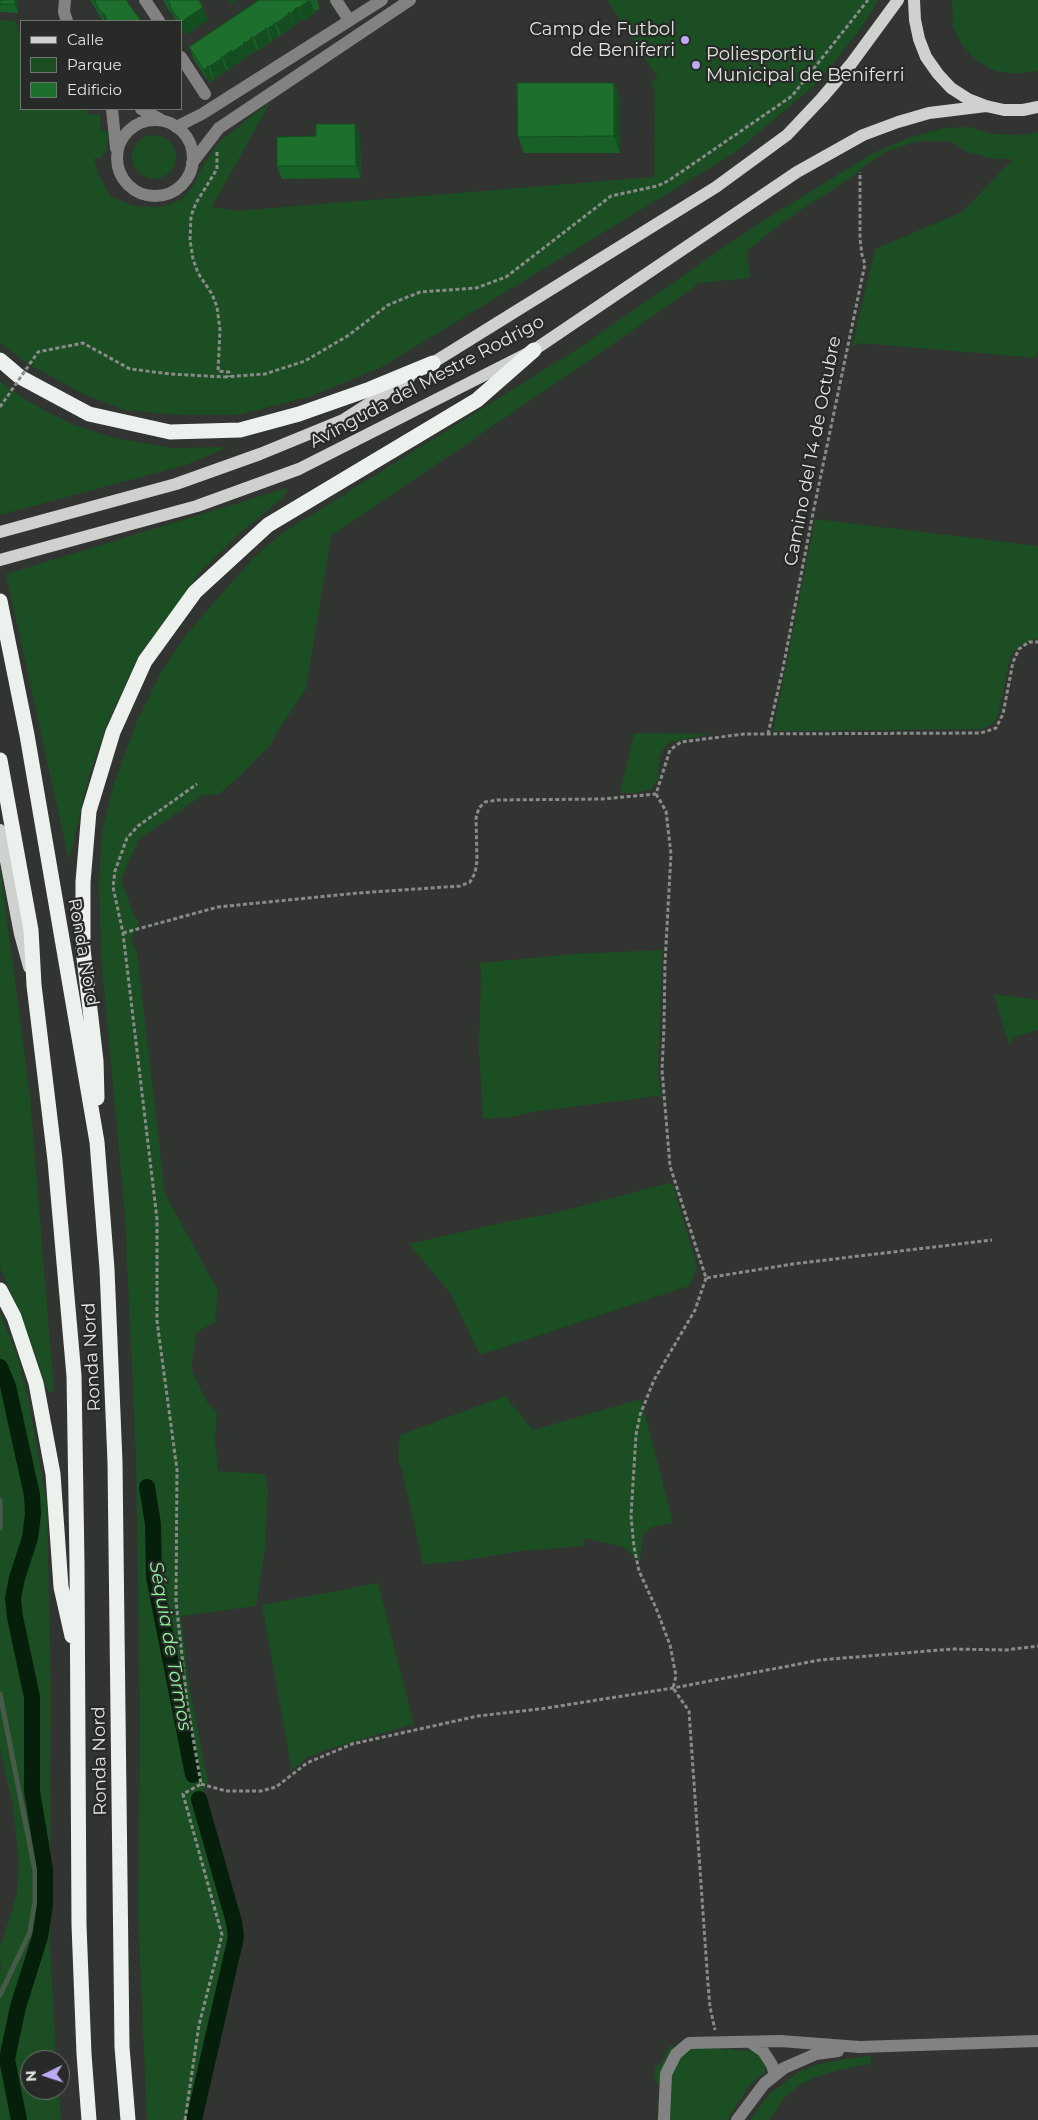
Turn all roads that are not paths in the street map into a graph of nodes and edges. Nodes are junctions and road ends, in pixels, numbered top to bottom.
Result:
1 (65, 0) edge
2 (145, 0) edge
3 (336, 0) edge
4 (382, 0) edge
5 (410, 0) edge
6 (898, 0) edge
7 (914, 0) edge
8 (67, 20) edge
9 (158, 20) edge
10 (349, 20) junction
11 (182, 58) edge
12 (205, 94) dead end
13 (986, 106) junction
14 (1038, 108) edge
15 (112, 110) edge
16 (143, 110) edge
17 (170, 124) junction
18 (116, 159) junction
19 (192, 163) junction
20 (534, 350) junction
21 (0, 360) edge
22 (433, 363) junction
23 (0, 532) edge
24 (0, 560) edge
25 (0, 602) edge
26 (0, 760) edge
27 (0, 830) edge
28 (34, 985) junction
29 (97, 1142) junction
30 (0, 1290) edge
31 (78, 1664) junction
32 (1038, 2041) edge
33 (750, 2042) junction
34 (860, 2047) junction
35 (776, 2075) junction
36 (89, 2120) edge
37 (128, 2120) edge
38 (664, 2120) edge
39 (737, 2120) edge

1 - 8 street
2 - 9 street
3 - 10 street
4 - 10 street
5 - 19 street
6 - 22 main road, Avinguda del Mestre Rodrigo
7 - 13 main road
10 - 17 street
11 - 12 street
13 - 14 main road
13 - 20 main road, Avinguda del Mestre Rodrigo
15 - 18 street
16 - 17 street
17 - 18 street
17 - 19 street
18 - 19 street
20 - 24 main road, Avinguda del Mestre Rodrigo
20 - 29 highway
21 - 22 highway
22 - 23 main road, Avinguda del Mestre Rodrigo
25 - 29 highway, Ronda Nord
26 - 28 highway, Ronda Nord
27 - 28 main road
28 - 31 highway, Ronda Nord
29 - 37 highway, Ronda Nord
30 - 31 highway
31 - 36 highway, Ronda Nord
32 - 34 street
33 - 34 street
33 - 35 street
33 - 38 street
34 - 35 street
35 - 39 street

